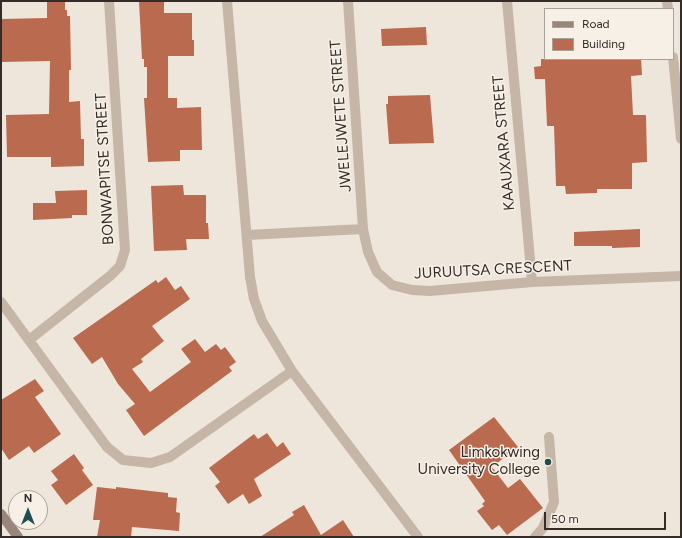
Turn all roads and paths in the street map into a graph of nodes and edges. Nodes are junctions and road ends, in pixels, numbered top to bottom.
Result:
1 (109, 1) edge
2 (228, 1) edge
3 (348, 1) edge
4 (507, 1) edge
5 (673, 60) edge
6 (681, 139) edge
7 (363, 229) junction
8 (247, 235) junction
9 (681, 276) edge
10 (532, 282) junction
11 (1, 302) edge
12 (29, 340) junction
13 (292, 372) junction
14 (549, 437) dead end
15 (1, 514) edge
16 (18, 537) edge
17 (418, 537) edge
18 (535, 537) edge

1 - 12 street, BONWAPITSE STREET
2 - 8 street
3 - 7 street, JWELEJWETE STREET
4 - 10 street, KAAUXARA STREET
5 - 6 street
7 - 8 street
7 - 10 street, JURUUTSA CRESCENT
8 - 13 street
9 - 10 street, JURUUTSA CRESCENT
11 - 12 street
12 - 13 street
13 - 17 street
14 - 18 street
15 - 16 main road

